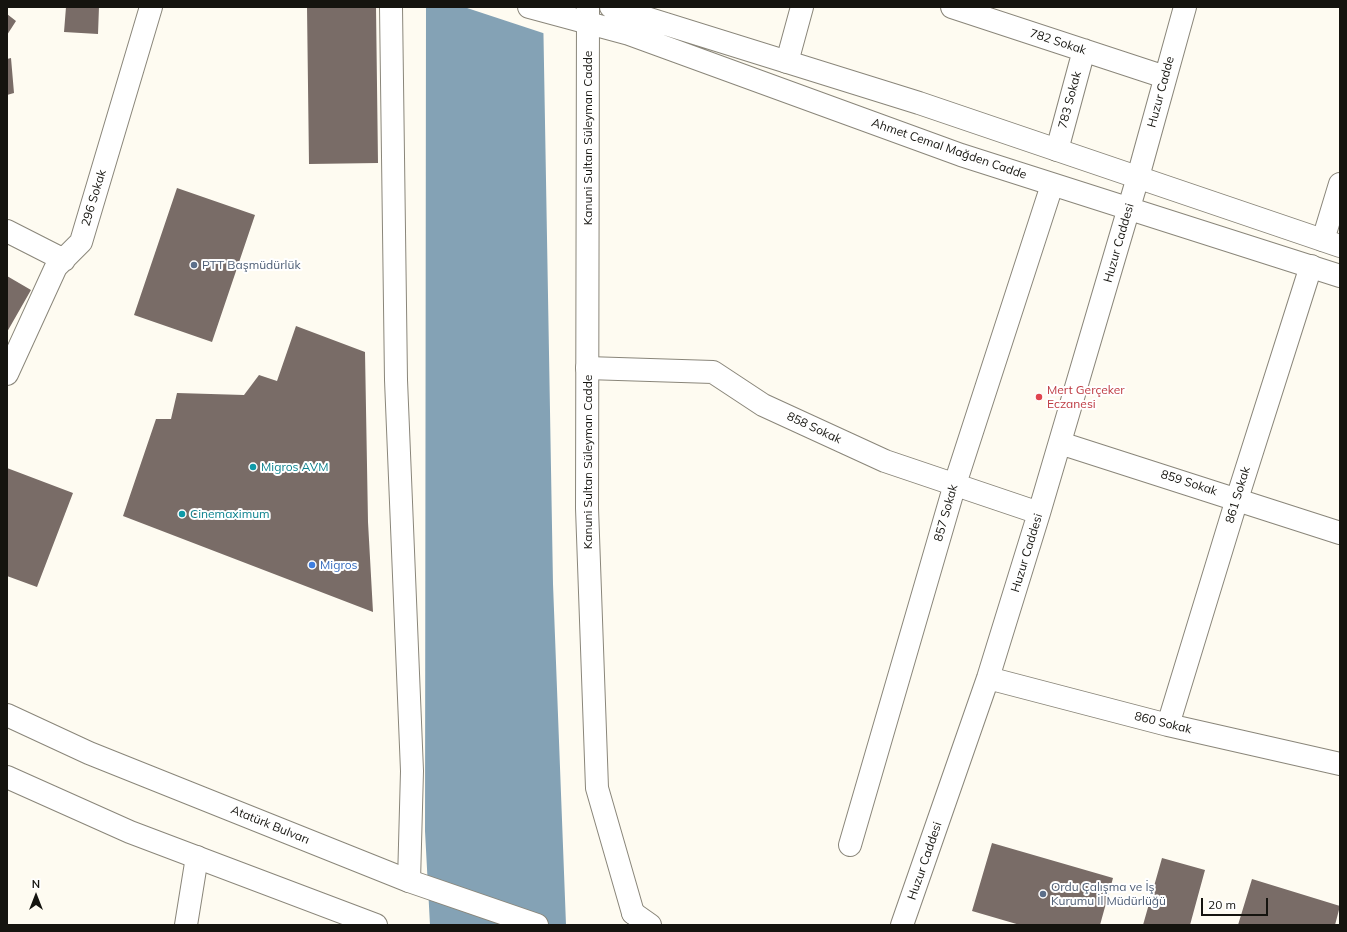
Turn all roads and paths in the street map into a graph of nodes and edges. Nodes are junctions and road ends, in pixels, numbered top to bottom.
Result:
1 (151, 7) edge
2 (391, 7) edge
3 (529, 7) edge
4 (611, 7) edge
5 (802, 7) edge
6 (952, 7) edge
7 (1185, 7) edge
8 (588, 15) edge
9 (1084, 50) junction
10 (787, 62) junction
11 (1165, 77) junction
12 (1057, 150) junction
13 (1138, 177) junction
14 (1340, 184) edge
15 (1052, 185) junction
16 (1129, 210) junction
17 (7, 231) edge
18 (1331, 243) edge
19 (64, 260) junction
20 (1311, 266) junction
21 (1340, 276) edge
22 (587, 368) junction
23 (7, 374) edge
24 (1060, 443) junction
25 (955, 484) junction
26 (1237, 499) junction
27 (1039, 513) junction
28 (1340, 533) edge
29 (988, 678) junction
30 (7, 715) edge
31 (1168, 725) junction
32 (1340, 764) edge
33 (7, 777) edge
34 (850, 845) dead end
35 (197, 856) junction
36 (409, 881) junction
37 (642, 919) edge
38 (186, 925) edge
39 (376, 925) edge
40 (537, 925) edge
41 (902, 925) edge

1 - 19 main road, 296 Sokak
2 - 36 main road
3 - 8 main road, Ahmet Cemal Mağden Cadde
4 - 10 main road
5 - 10 main road
6 - 9 main road, 782 Sokak
7 - 11 main road, Huzur Cadde
8 - 15 main road, Ahmet Cemal Mağden Cadde
8 - 22 main road, Kanuni Sultan Süleyman Cadde
9 - 11 main road, 782 Sokak
9 - 12 main road, 783 Sokak
10 - 12 main road
11 - 13 main road, Huzur Cadde
12 - 13 main road
13 - 16 main road, Huzur Caddesi
13 - 18 main road
14 - 18 main road
15 - 16 main road, Ahmet Cemal Mağden Cadde
15 - 25 main road, 857 Sokak
16 - 20 main road, Ahmet Cemal Mağden Cadde
16 - 24 main road, Huzur Caddesi
17 - 19 main road
19 - 23 main road, 296 Sokak
20 - 21 main road, Ahmet Cemal Mağden Cadde
20 - 26 main road, 861 Sokak
22 - 25 main road, 858 Sokak
22 - 37 main road, Kanuni Sultan Süleyman Cadde
24 - 26 main road, 859 Sokak
24 - 27 main road, Huzur Caddesi
25 - 27 main road, 858 Sokak
25 - 34 main road, 857 Sokak
26 - 28 main road, 859 Sokak
26 - 31 main road, 861 Sokak
27 - 29 main road, Huzur Caddesi
29 - 31 main road, 860 Sokak
29 - 41 main road, Huzur Caddesi
30 - 36 main road, Atatürk Bulvarı
31 - 32 main road, 860 Sokak
33 - 35 main road
35 - 38 main road
35 - 39 main road
36 - 40 main road, Atatürk Bulvarı

